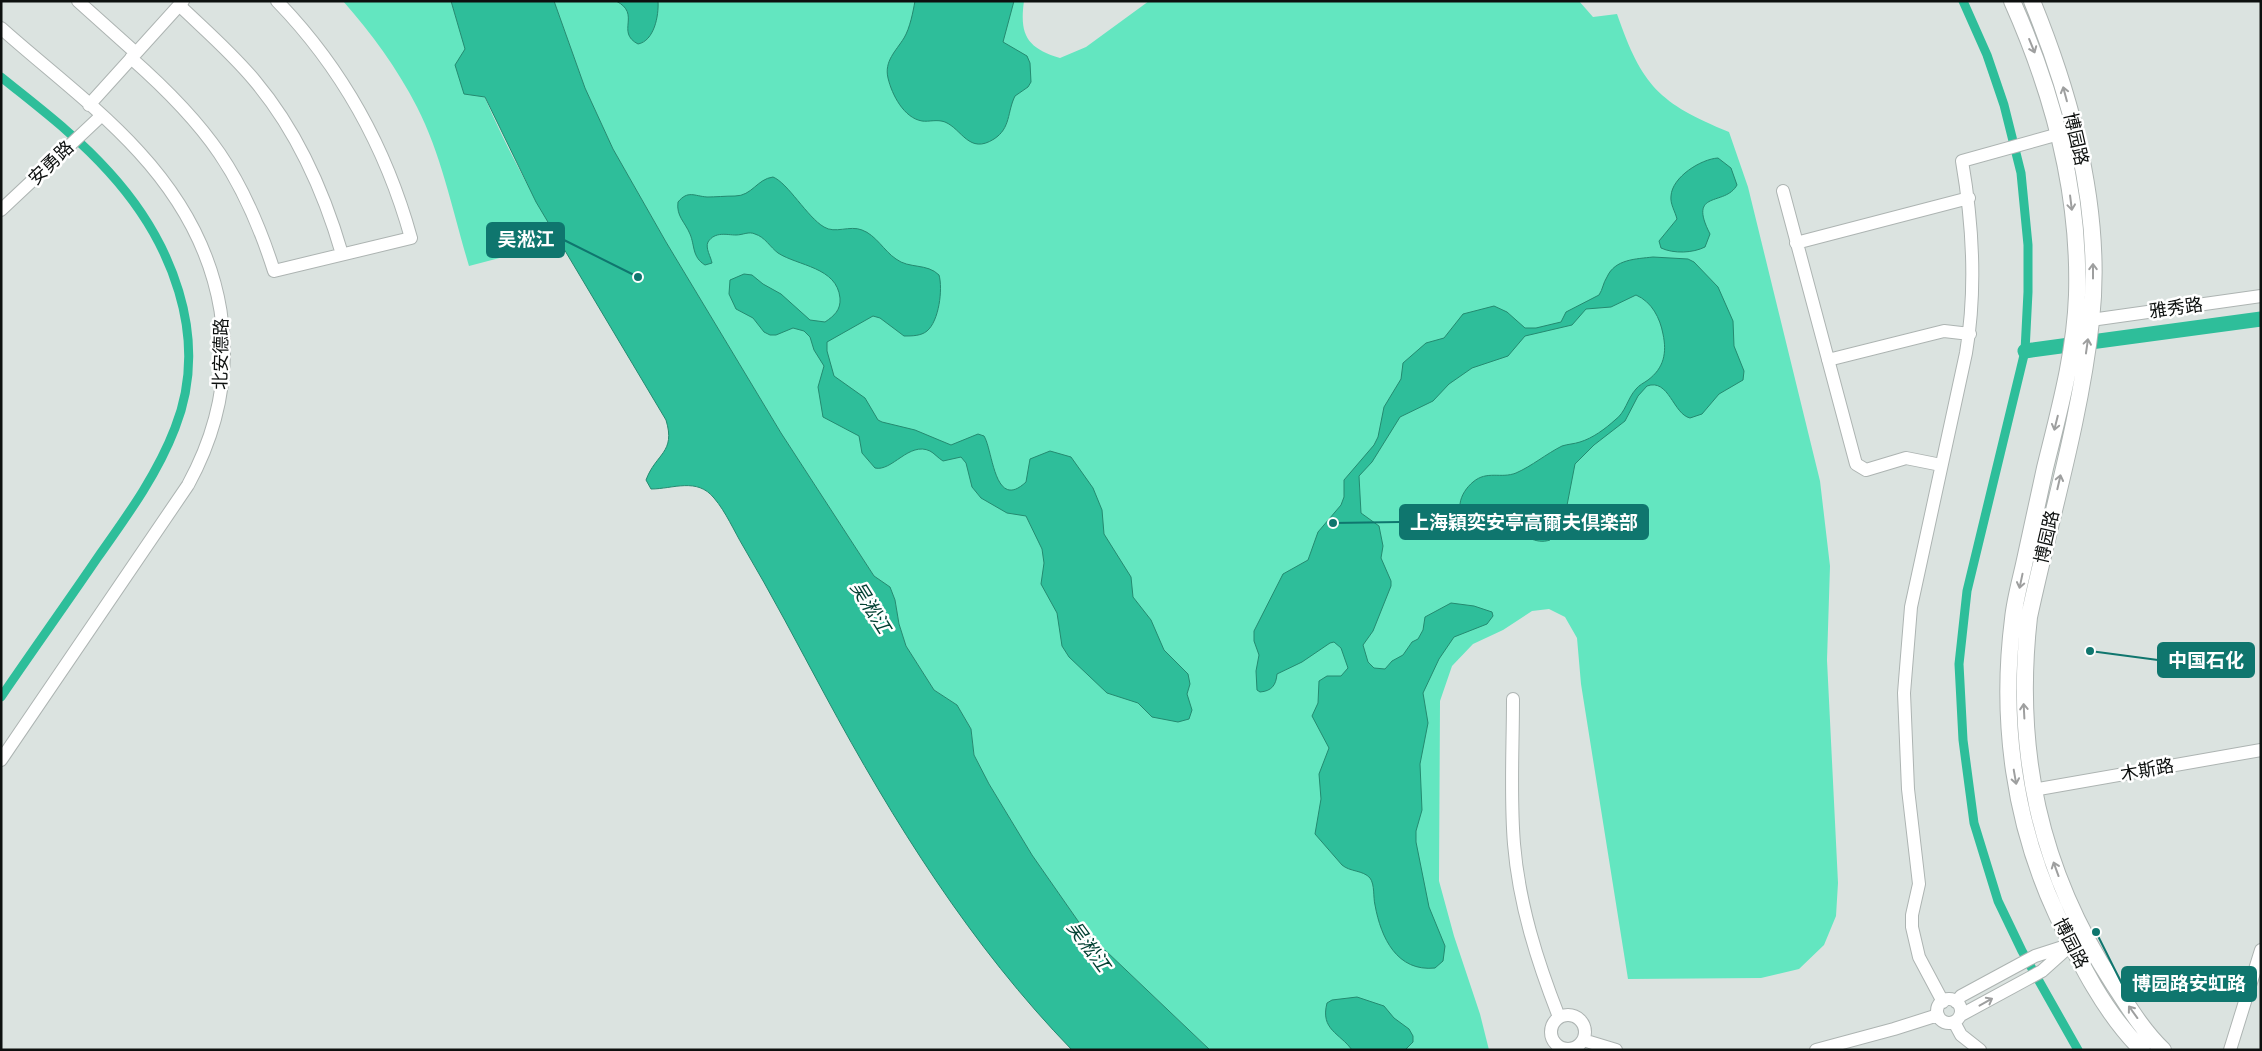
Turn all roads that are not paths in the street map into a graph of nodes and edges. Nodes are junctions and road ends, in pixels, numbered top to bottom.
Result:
1 (78, 1) edge
2 (276, 1) edge
3 (2012, 1) edge
4 (2032, 1) edge
5 (181, 3) edge
6 (1, 28) edge
7 (133, 56) junction
8 (89, 105) junction
9 (101, 116) junction
10 (2060, 134) junction
11 (1783, 192) dead end
12 (1968, 198) junction
13 (1, 210) edge
14 (1796, 244) junction
15 (342, 254) junction
16 (2261, 296) edge
17 (2091, 320) junction
18 (1970, 334) junction
19 (1828, 360) junction
20 (2076, 374) junction
21 (1941, 465) junction
22 (1513, 699) dead end
23 (2261, 750) edge
24 (1, 760) edge
25 (2032, 790) junction
26 (2071, 945) junction
27 (2261, 950) edge
28 (1943, 1002) junction
29 (1956, 1002) junction
30 (1938, 1015) junction
31 (1560, 1016) junction
32 (1957, 1019) junction
33 (1584, 1040) junction
34 (1566, 1050) edge
35 (1616, 1050) edge
36 (1816, 1050) edge
37 (1980, 1050) edge
38 (2142, 1050) edge
39 (2163, 1050) edge
40 (2230, 1050) edge

1 - 7 street
2 - 15 street
3 -> 10 main road, 博园路
17 -> 4 main road, 博园路
5 - 7 street
5 - 15 street
6 - 8 street, 北安德路
7 - 8 street
7 - 15 street
8 - 9 street, 北安德路
9 - 13 street, 安勇路
9 - 24 street, 北安德路
10 - 12 street
10 -> 20 main road, 博园路
11 - 14 street
12 - 14 street
12 - 18 street
14 - 19 street
16 - 17 street, 雅秀路
20 -> 17 main road, 博园路
18 - 19 street
18 - 21 street
19 - 21 street
25 -> 20 main road, 博园路
20 -> 26 main road, 博园路
21 - 28 street
22 - 31 street
23 - 25 street, 木斯路
39 -> 25 main road, 博园路
26 - 29 street
32 -> 26 street
26 - 38 main road, 博园路
27 - 40 street
28 - 29 street
28 - 30 street
29 - 32 street
30 - 32 street
30 - 36 street
31 - 33 street
31 - 34 street
32 - 37 street
33 - 34 street
33 - 35 street

